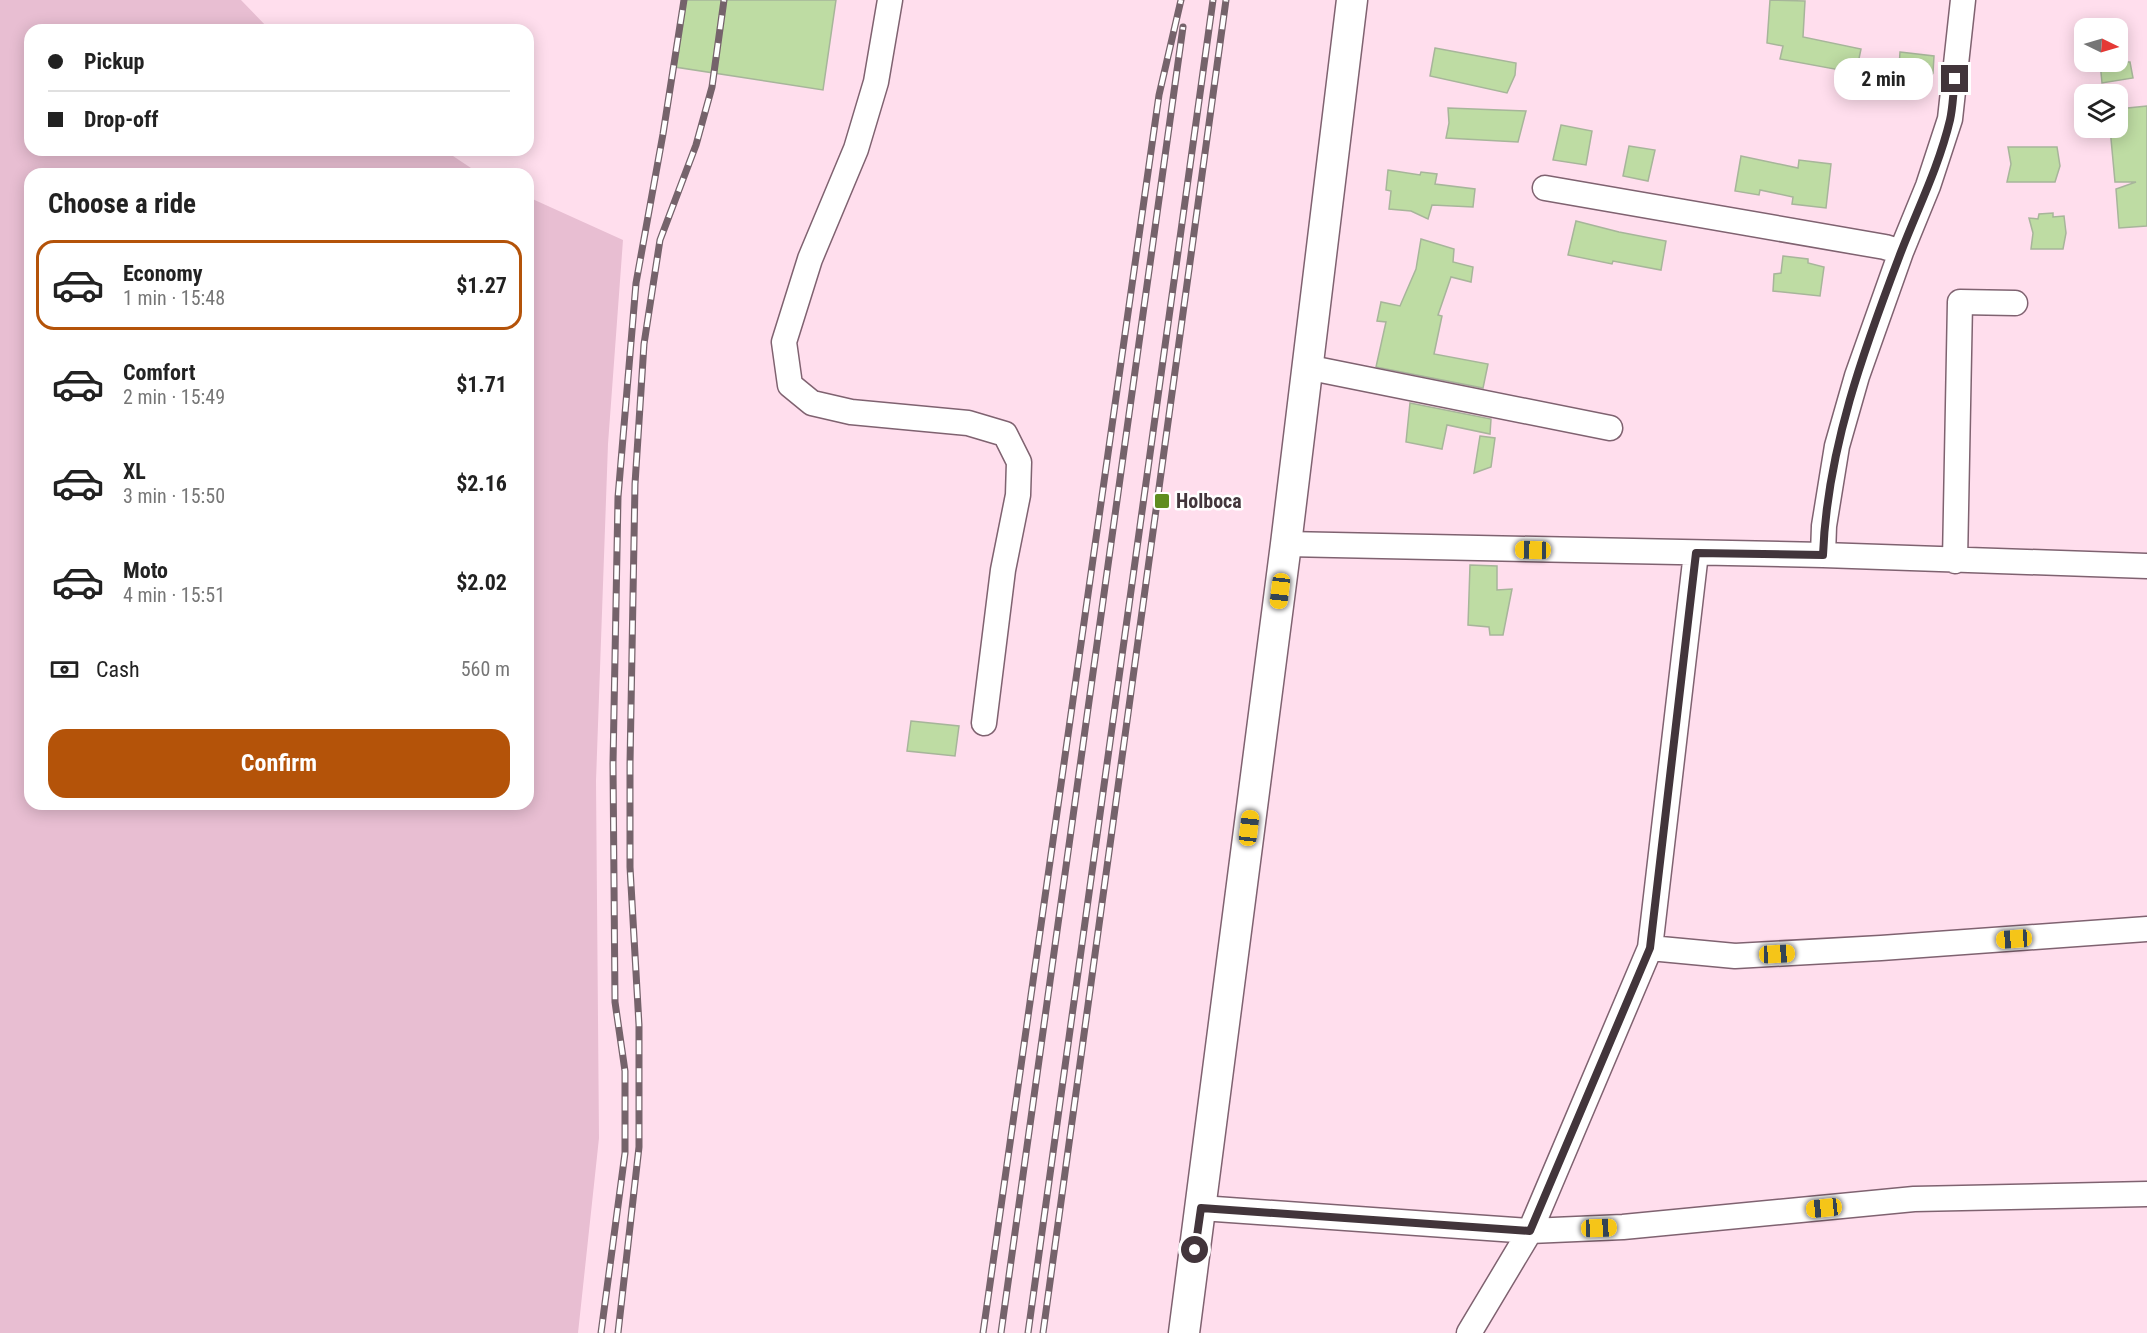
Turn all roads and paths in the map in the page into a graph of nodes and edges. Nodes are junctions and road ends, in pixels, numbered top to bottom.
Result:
1 (890, 0) edge
2 (1352, 0) edge
3 (1963, 0) edge
4 (1545, 188) dead end
5 (1901, 252) junction
6 (2015, 303) dead end
7 (1306, 367) junction
8 (1610, 428) dead end
9 (1286, 544) junction
10 (1696, 553) junction
11 (1823, 555) junction
12 (1955, 561) junction
13 (2147, 566) edge
14 (984, 723) dead end
15 (2147, 929) edge
16 (1650, 948) junction
17 (2147, 1194) edge
18 (1201, 1208) junction
19 (1530, 1231) junction
20 (1184, 1333) edge
21 (1469, 1333) edge

1 - 14 street
2 - 7 main road
3 - 5 street
4 - 5 street
5 - 11 street
6 - 12 street
7 - 8 street
7 - 9 main road
9 - 10 street
9 - 18 main road
10 - 11 street
10 - 16 street
11 - 12 street
12 - 13 street
15 - 16 street
16 - 19 street
17 - 19 street
18 - 19 street
18 - 20 main road
19 - 21 street

